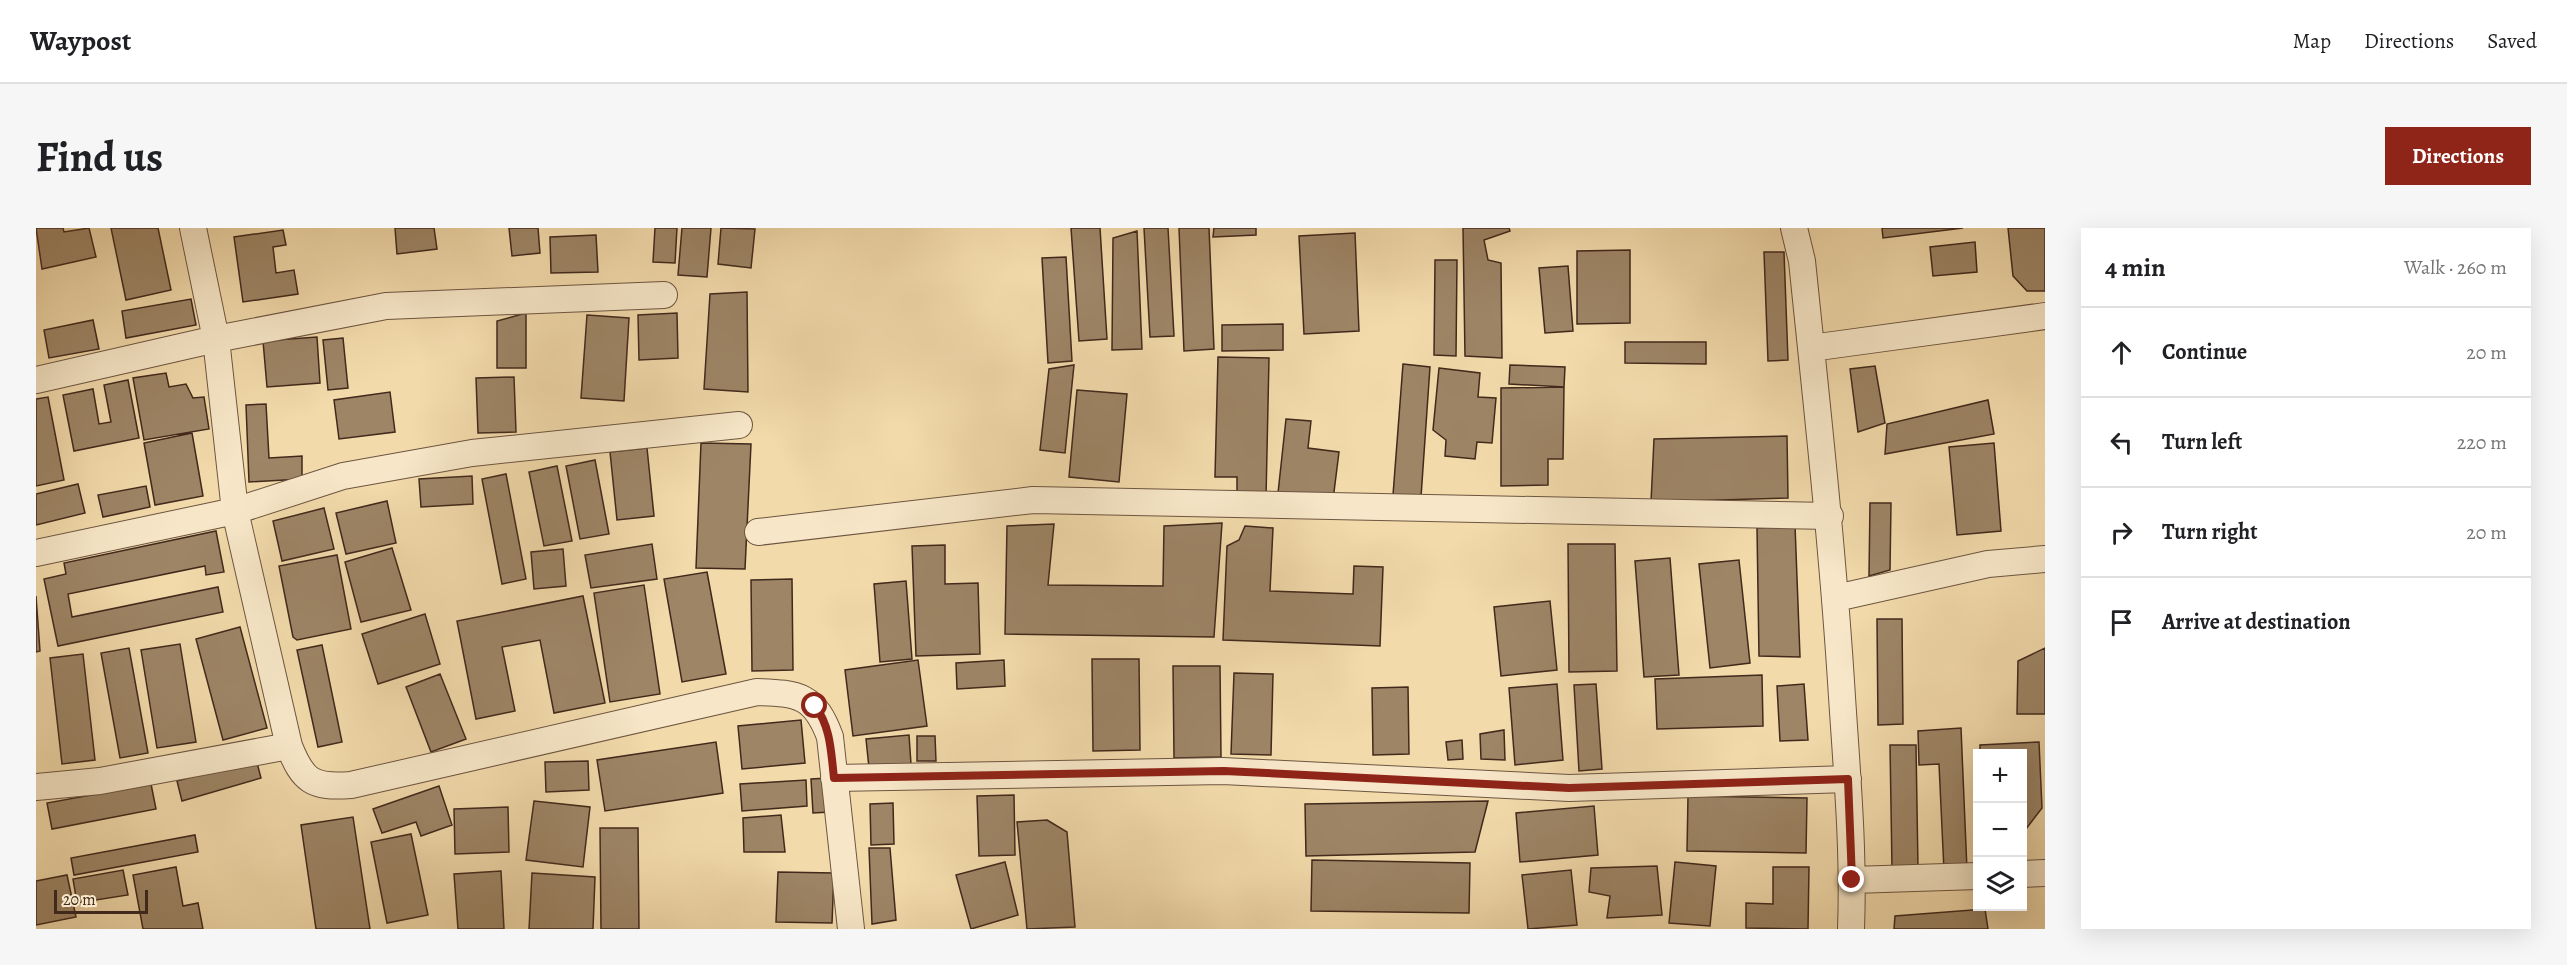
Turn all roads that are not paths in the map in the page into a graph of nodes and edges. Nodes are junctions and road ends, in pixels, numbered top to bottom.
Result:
1 (194, 228) edge
2 (1794, 228) edge
3 (664, 295) dead end
4 (2045, 316) edge
5 (216, 339) junction
6 (1811, 348) junction
7 (36, 380) edge
8 (739, 425) dead end
9 (235, 511) junction
10 (1830, 516) junction
11 (758, 532) dead end
12 (36, 554) edge
13 (2045, 559) edge
14 (1836, 598) junction
15 (289, 746) junction
16 (834, 778) junction
17 (1848, 779) junction
18 (36, 787) edge
19 (2045, 873) edge
20 (2027, 874) edge
21 (1973, 876) edge
22 (1852, 880) junction
23 (851, 929) edge
24 (1851, 929) edge

1 - 5 street
2 - 6 street
3 - 5 street
4 - 6 street
5 - 7 street
5 - 9 street
6 - 10 street
8 - 9 street
9 - 12 street
9 - 15 street
10 - 11 street
10 - 14 street
13 - 14 street
14 - 17 street
15 - 16 street
15 - 18 street
16 - 17 street
16 - 23 street
17 - 22 street
19 - 20 street
21 - 22 street
22 - 24 street

